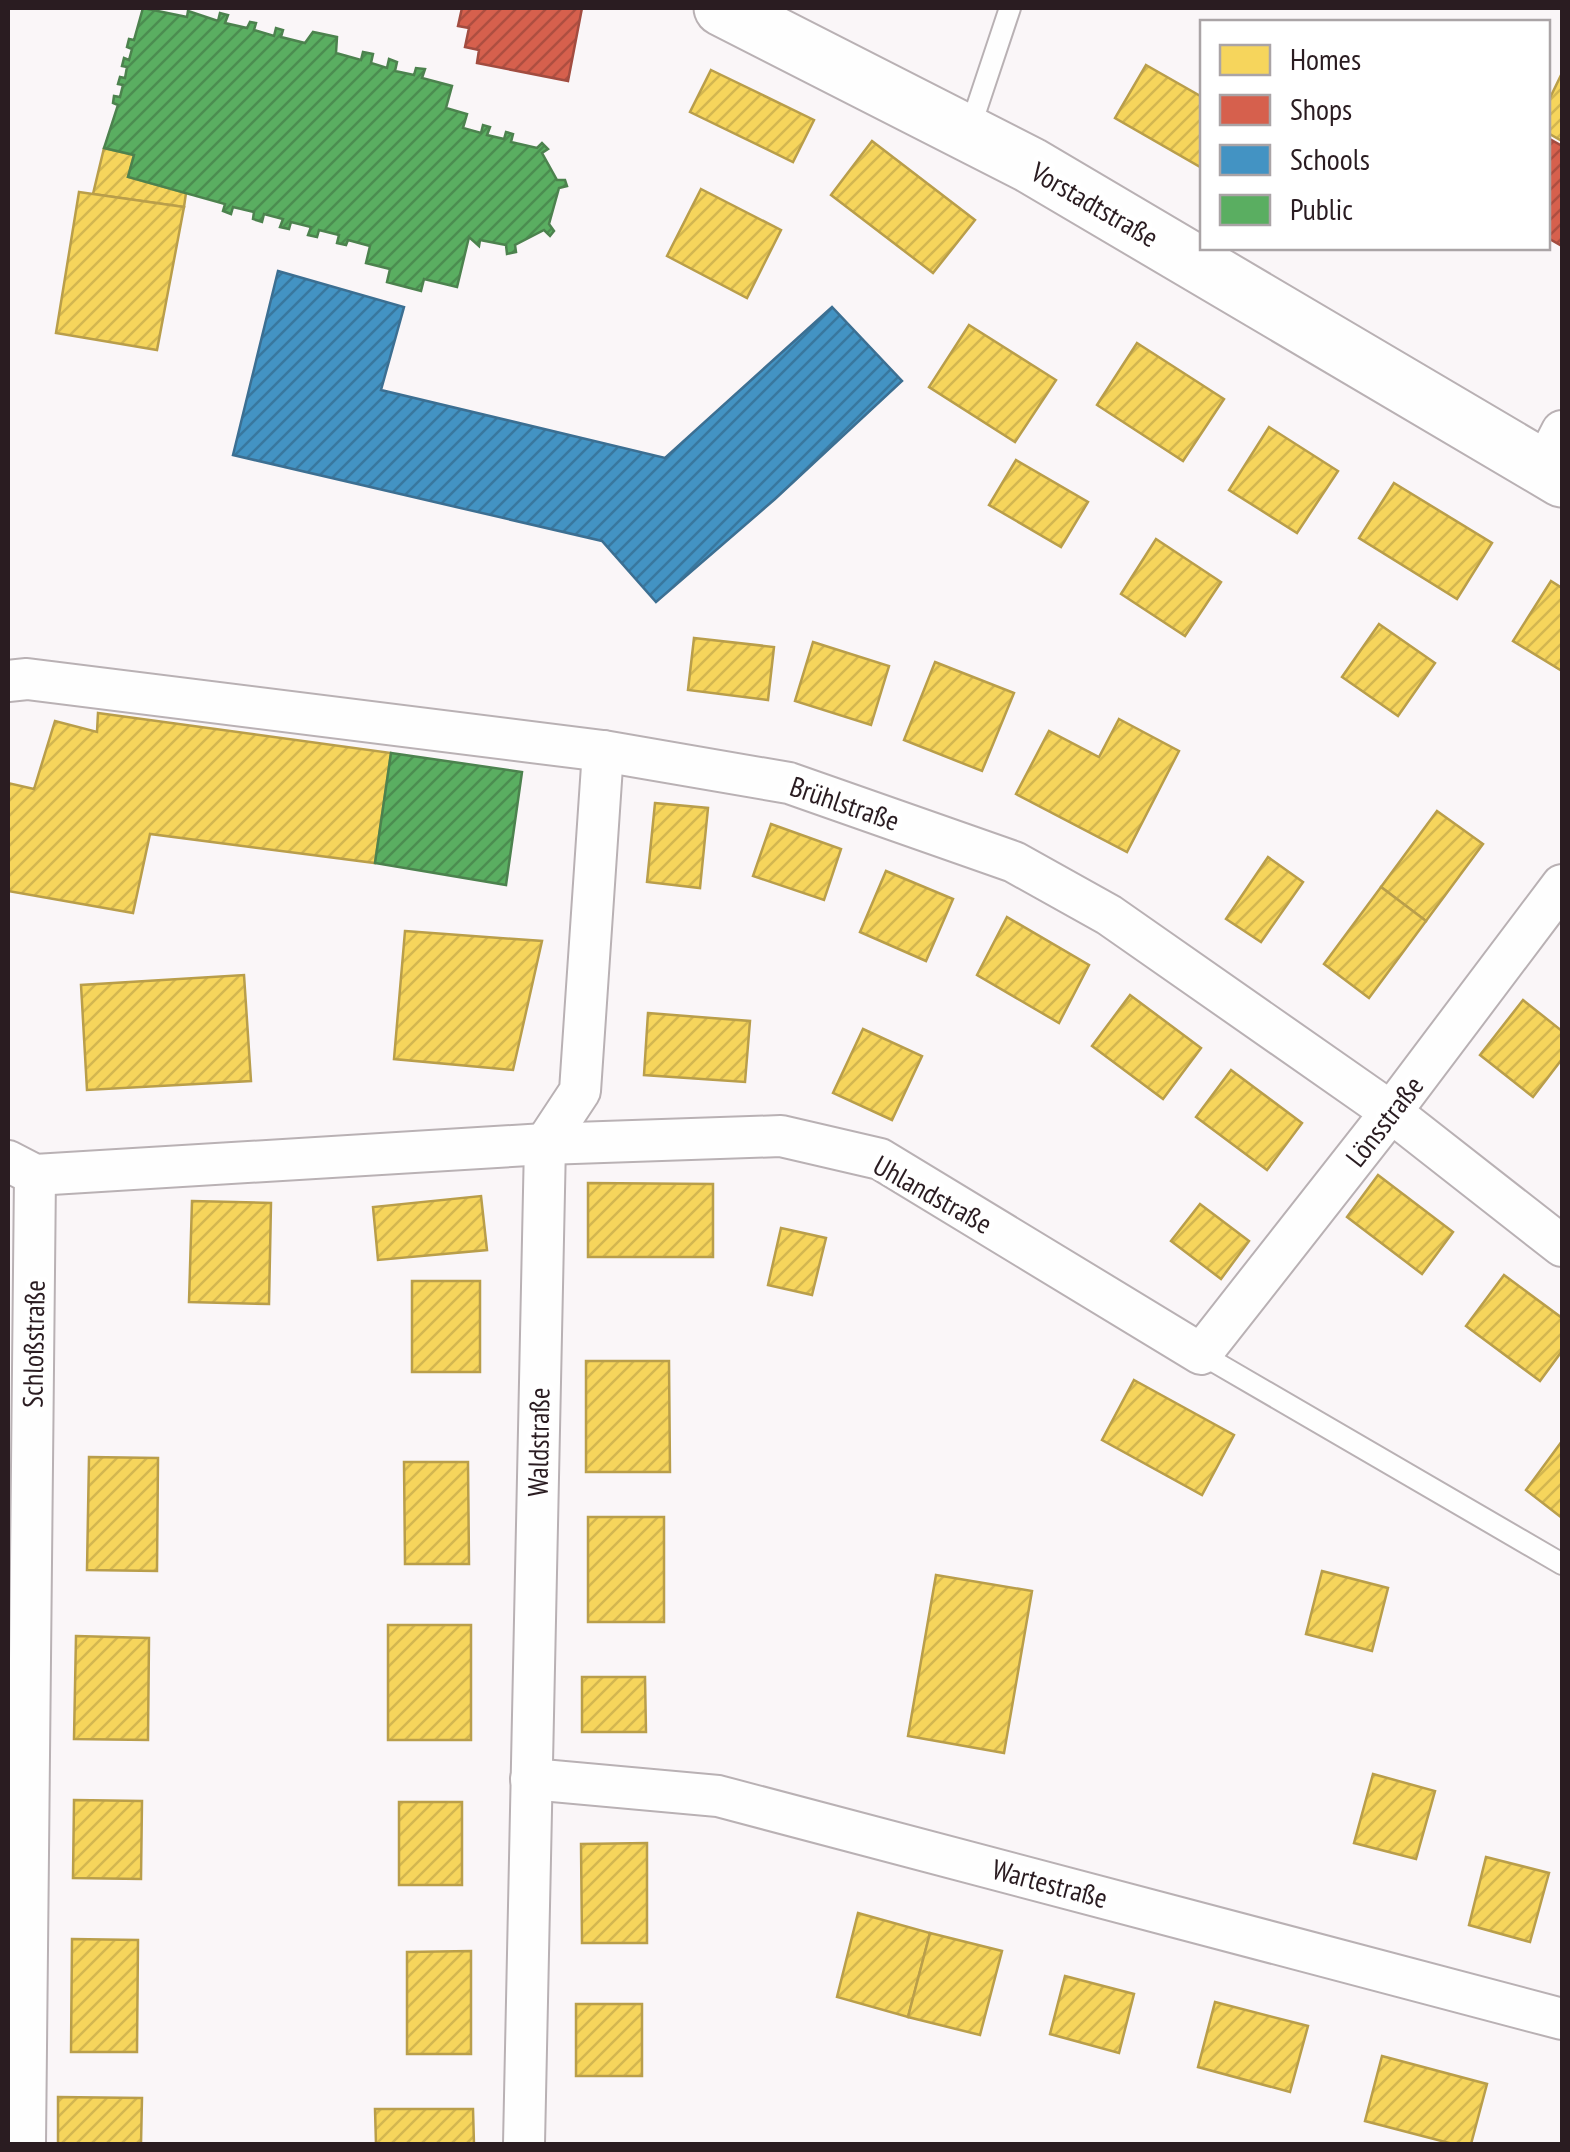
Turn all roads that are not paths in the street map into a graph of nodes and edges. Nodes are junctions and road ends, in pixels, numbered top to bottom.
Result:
1 (722, 8) edge
2 (1010, 8) edge
3 (968, 133) junction
4 (1556, 459) edge
5 (17, 680) edge
6 (603, 750) junction
7 (1562, 885) edge
8 (1392, 1112) junction
9 (545, 1144) junction
10 (21, 1168) edge
11 (1562, 1246) edge
12 (1201, 1354) junction
13 (1562, 1564) edge
14 (531, 1779) junction
15 (1562, 2020) edge
16 (24, 2144) edge
17 (524, 2144) edge

1 - 3 main road, Vorstadtstraße
2 - 3 lane
3 - 4 main road, Vorstadtstraße
5 - 6 street, Brühlstraße
6 - 8 street, Brühlstraße
6 - 9 street
7 - 8 street, Lönsstraße
8 - 11 street, Brühlstraße
8 - 12 street, Lönsstraße
9 - 10 street, Uhlandstraße
9 - 12 street, Uhlandstraße
9 - 14 street, Waldstraße
10 - 16 street, Schloßstraße
12 - 13 lane, Uhlandstraße
14 - 15 street, Wartestraße
14 - 17 street, Waldstraße

